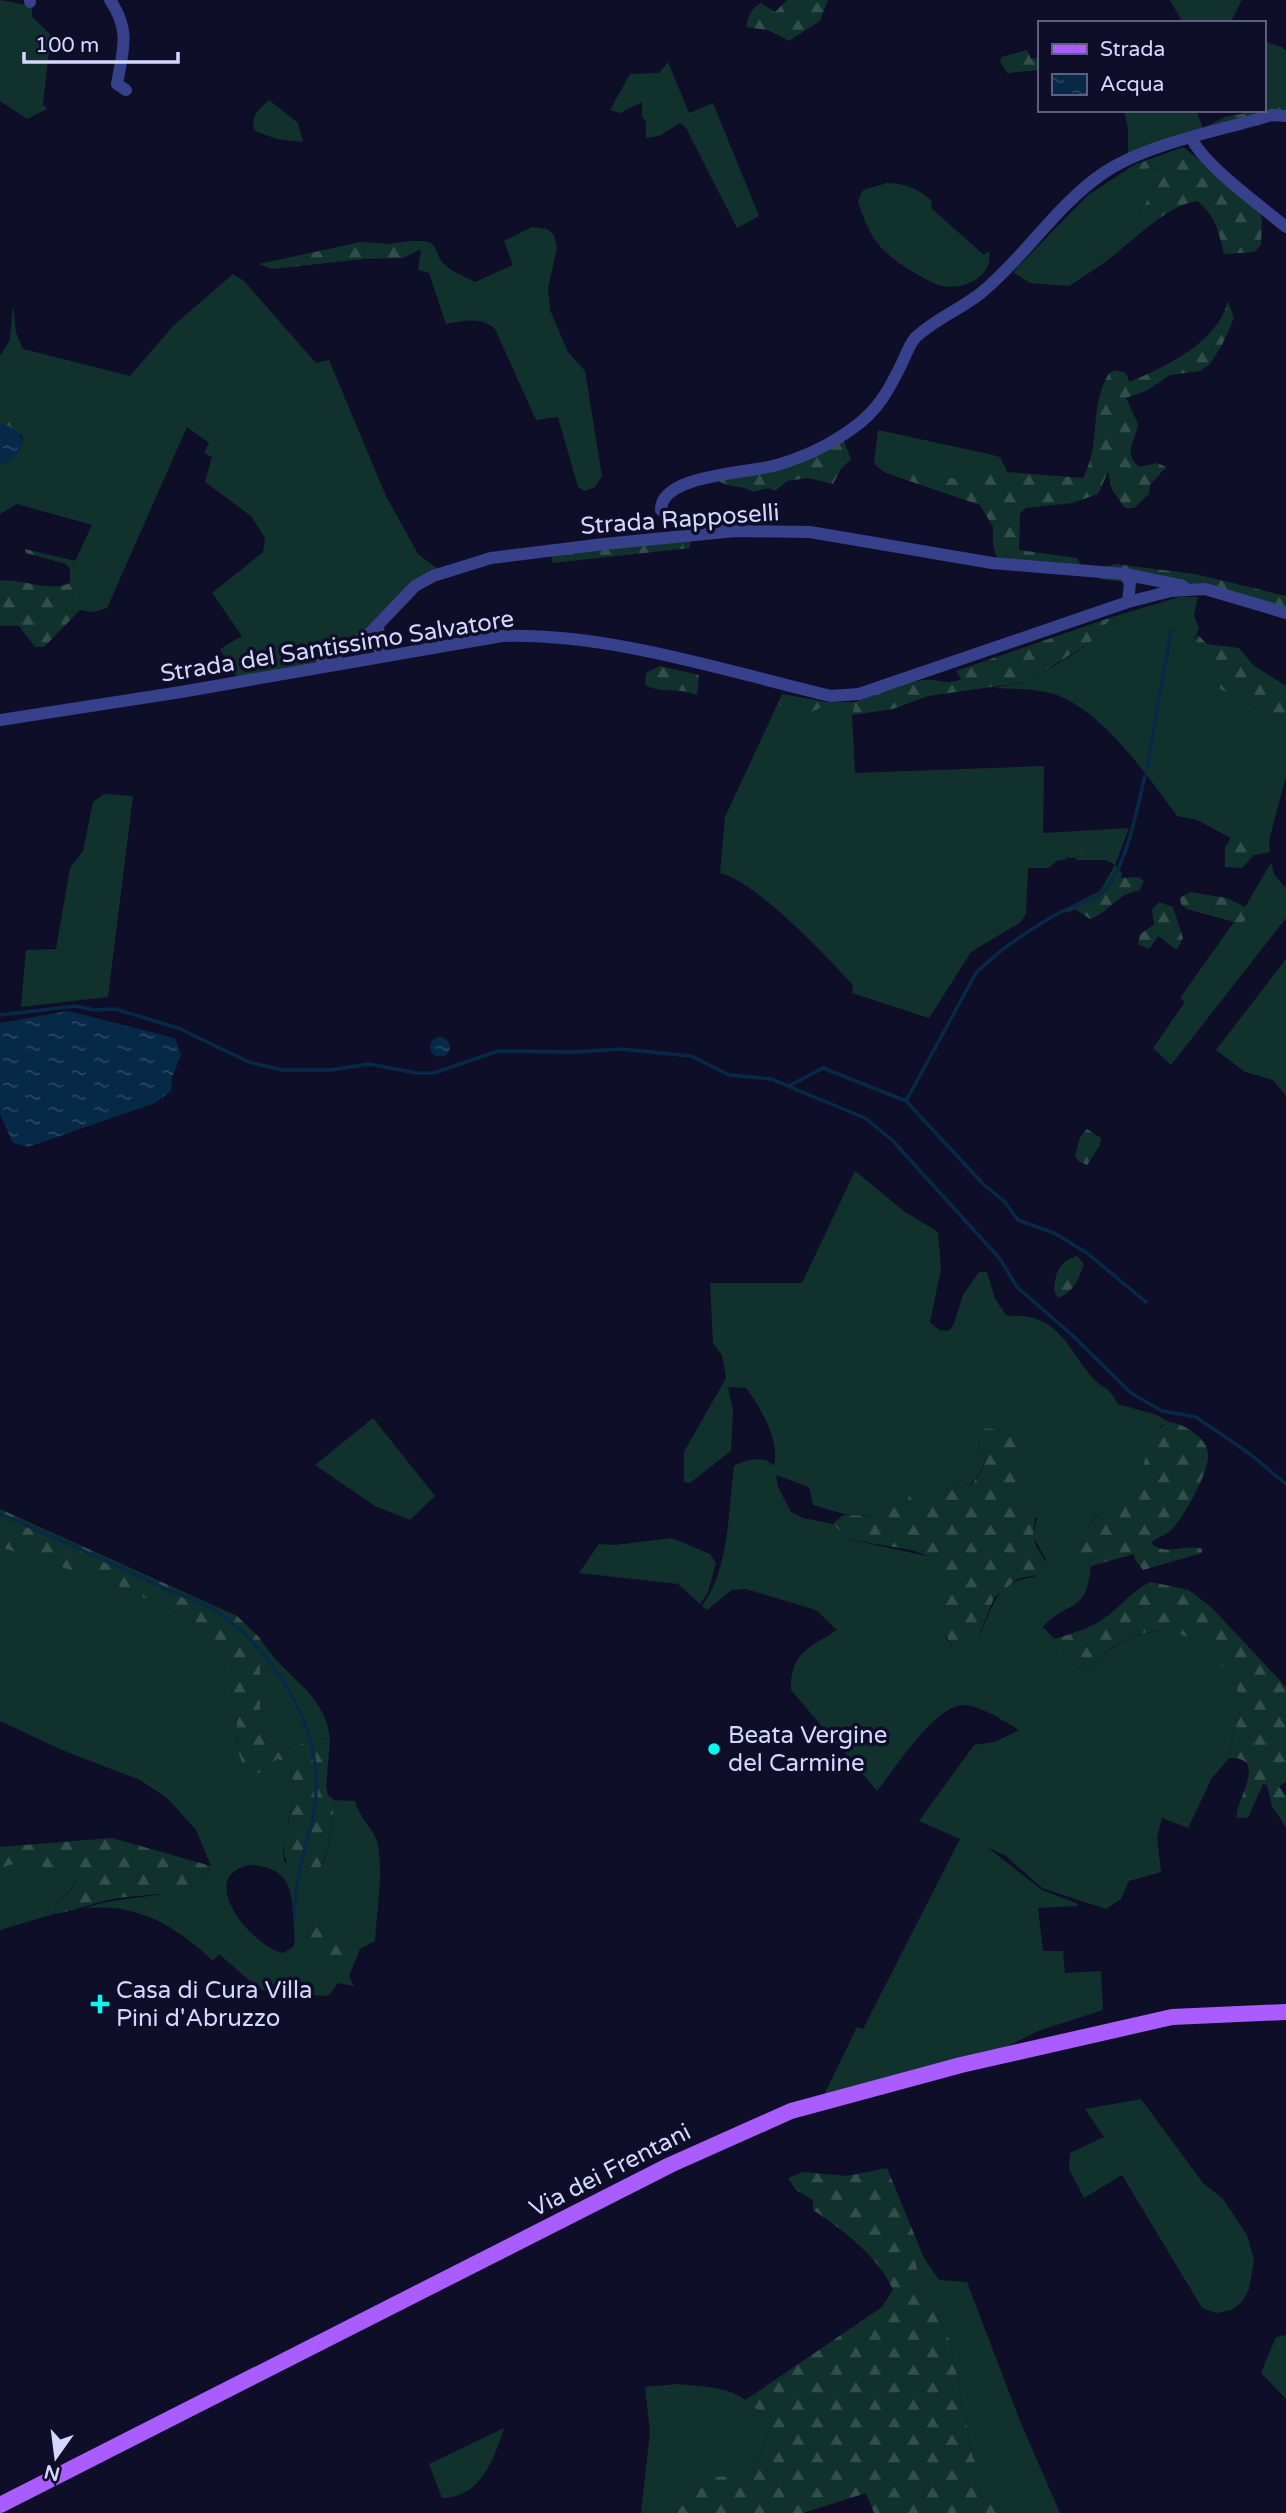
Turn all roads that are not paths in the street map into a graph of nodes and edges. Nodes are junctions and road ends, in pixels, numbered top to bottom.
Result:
1 (110, 0) edge
2 (126, 89) dead end
3 (1286, 116) edge
4 (1192, 139) junction
5 (1286, 227) edge
6 (735, 531) junction
7 (1125, 574) junction
8 (1191, 588) junction
9 (1128, 601) junction
10 (1286, 613) edge
11 (378, 625) junction
12 (380, 657) junction
13 (313, 668) junction
14 (0, 720) edge
15 (1286, 2011) edge
16 (0, 2505) edge

1 - 2 street
3 - 4 street
4 - 5 street
4 - 6 street
6 - 7 street, Strada Rapposelli
6 - 11 street, Strada Rapposelli
7 - 8 street, Strada Rapposelli
7 - 9 street
8 - 9 street, Strada del Santissimo Salvatore
8 - 10 street, Strada del Santissimo Salvatore
9 - 12 street, Strada del Santissimo Salvatore
11 - 12 street
11 - 13 street, Strada Rapposelli
12 - 13 street, Strada del Santissimo Salvatore
13 - 14 street, Strada del Santissimo Salvatore
15 - 16 main road, Via dei Frentani

